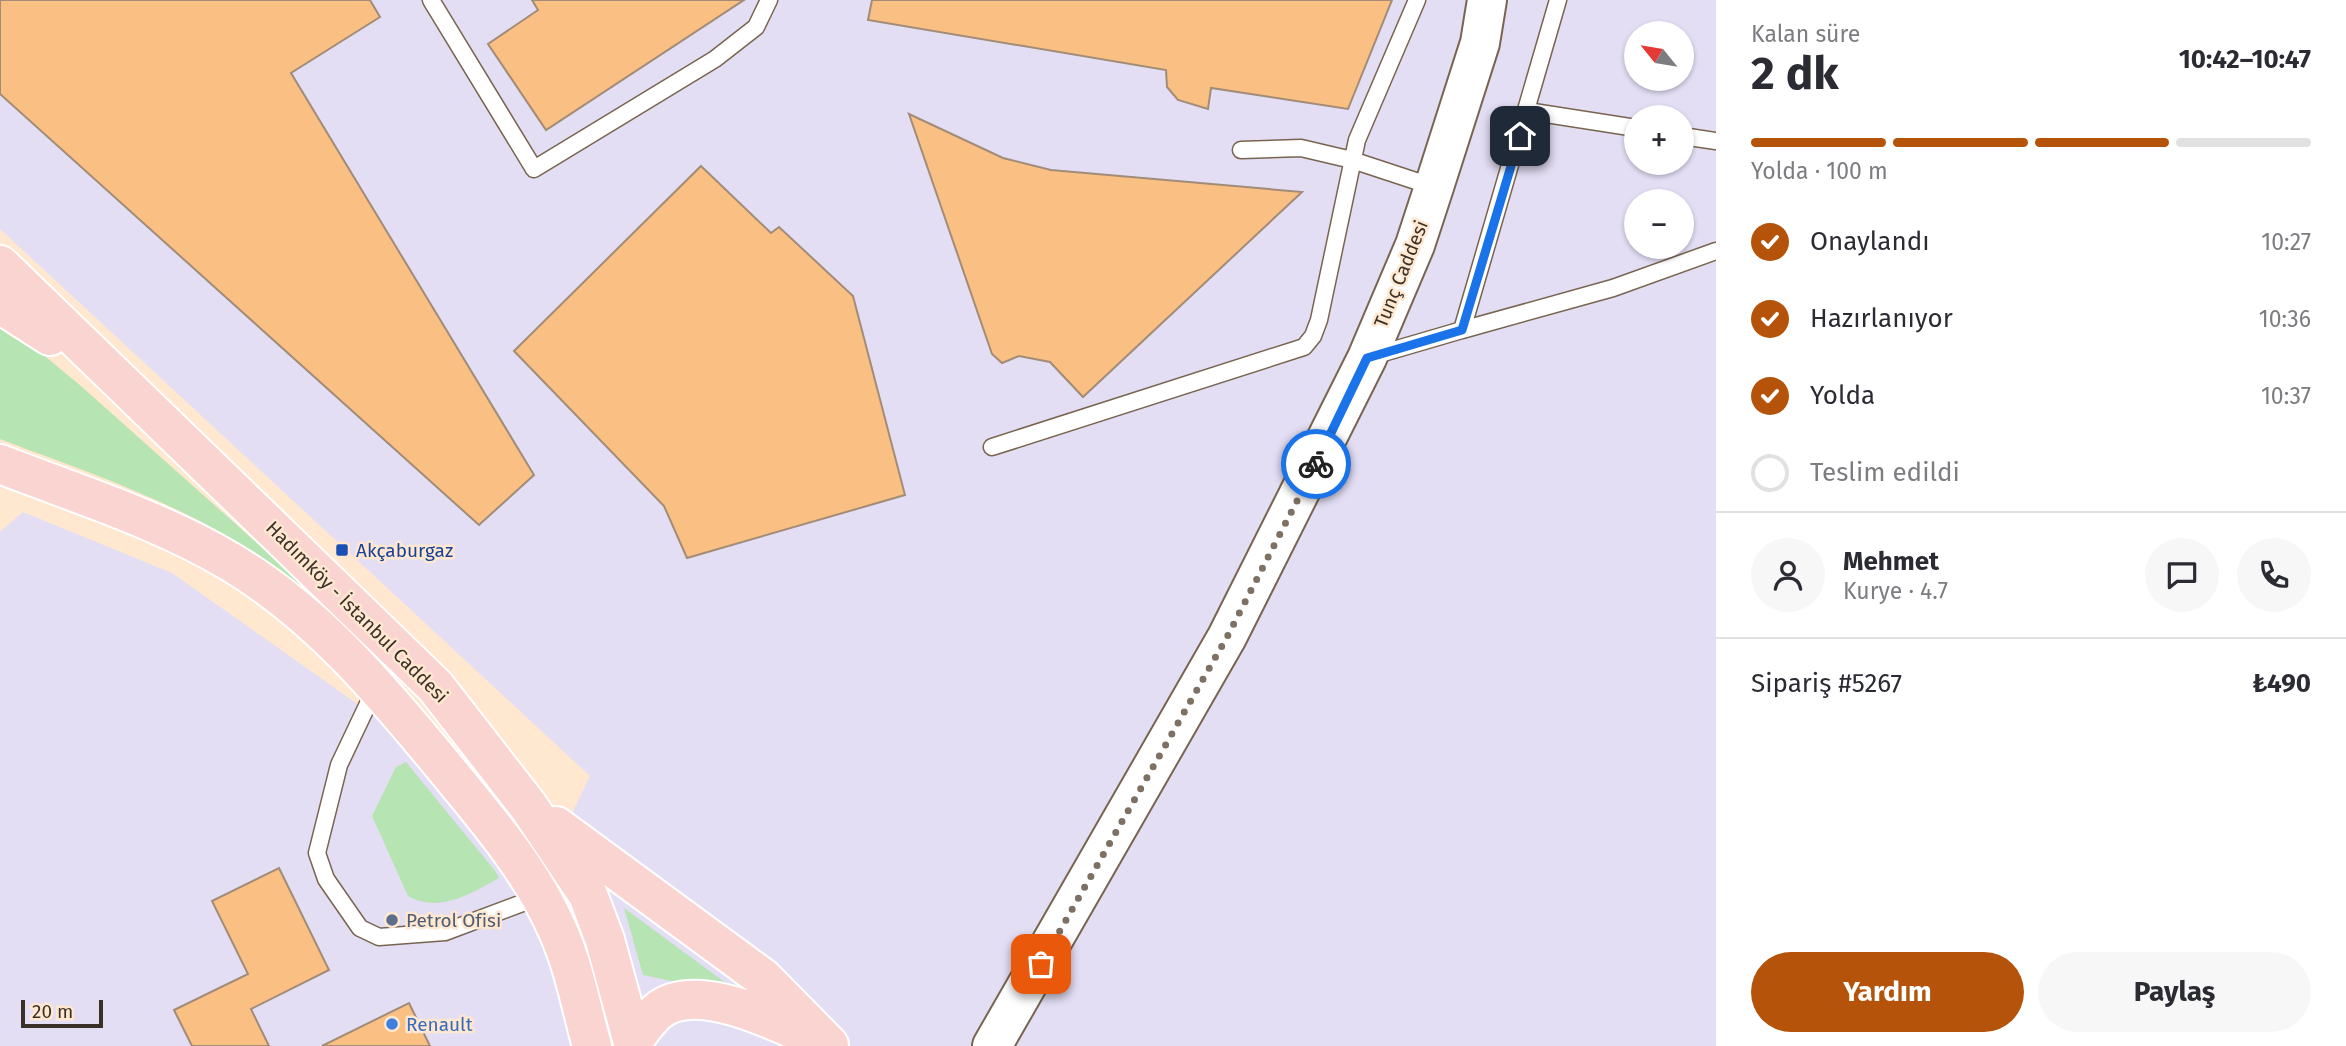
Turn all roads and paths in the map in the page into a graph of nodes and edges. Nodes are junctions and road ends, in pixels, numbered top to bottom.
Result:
1 (431, 0) edge
2 (769, 0) edge
3 (1417, 0) edge
4 (1487, 0) edge
5 (1558, 0) edge
6 (1527, 111) junction
7 (1624, 126) edge
8 (1694, 138) edge
9 (1716, 141) edge
10 (1241, 150) dead end
11 (1352, 160) junction
12 (1434, 187) junction
13 (1716, 251) edge
14 (0, 265) edge
15 (0, 304) edge
16 (1462, 330) junction
17 (1367, 358) junction
18 (101, 364) junction
19 (992, 447) dead end
20 (0, 464) edge
21 (377, 685) junction
22 (529, 807) junction
23 (541, 896) junction
24 (634, 1043) edge
25 (592, 1046) edge
26 (830, 1046) edge
27 (992, 1046) edge

1 - 2 lane
3 - 11 lane
4 - 12 main road, Tunç Caddesi
5 - 6 lane
6 - 7 lane
6 - 16 lane
8 - 9 lane
10 - 11 lane
11 - 12 lane
11 - 19 lane
12 - 17 main road, Tunç Caddesi
13 - 16 lane
14 - 18 main road, Hadımköy - İstanbul Caddesi
15 - 18 main road
16 - 17 lane
17 - 27 main road, Tunç Caddesi
18 - 22 main road, Hadımköy - İstanbul Caddesi
20 - 21 main road, Hadımköy - İstanbul Caddesi
21 - 23 main road, Hadımköy - İstanbul Caddesi
21 - 23 lane
22 - 24 main road, Hadımköy - İstanbul Caddesi
22 - 26 main road
23 - 25 main road, Hadımköy - İstanbul Caddesi
24 - 26 main road

